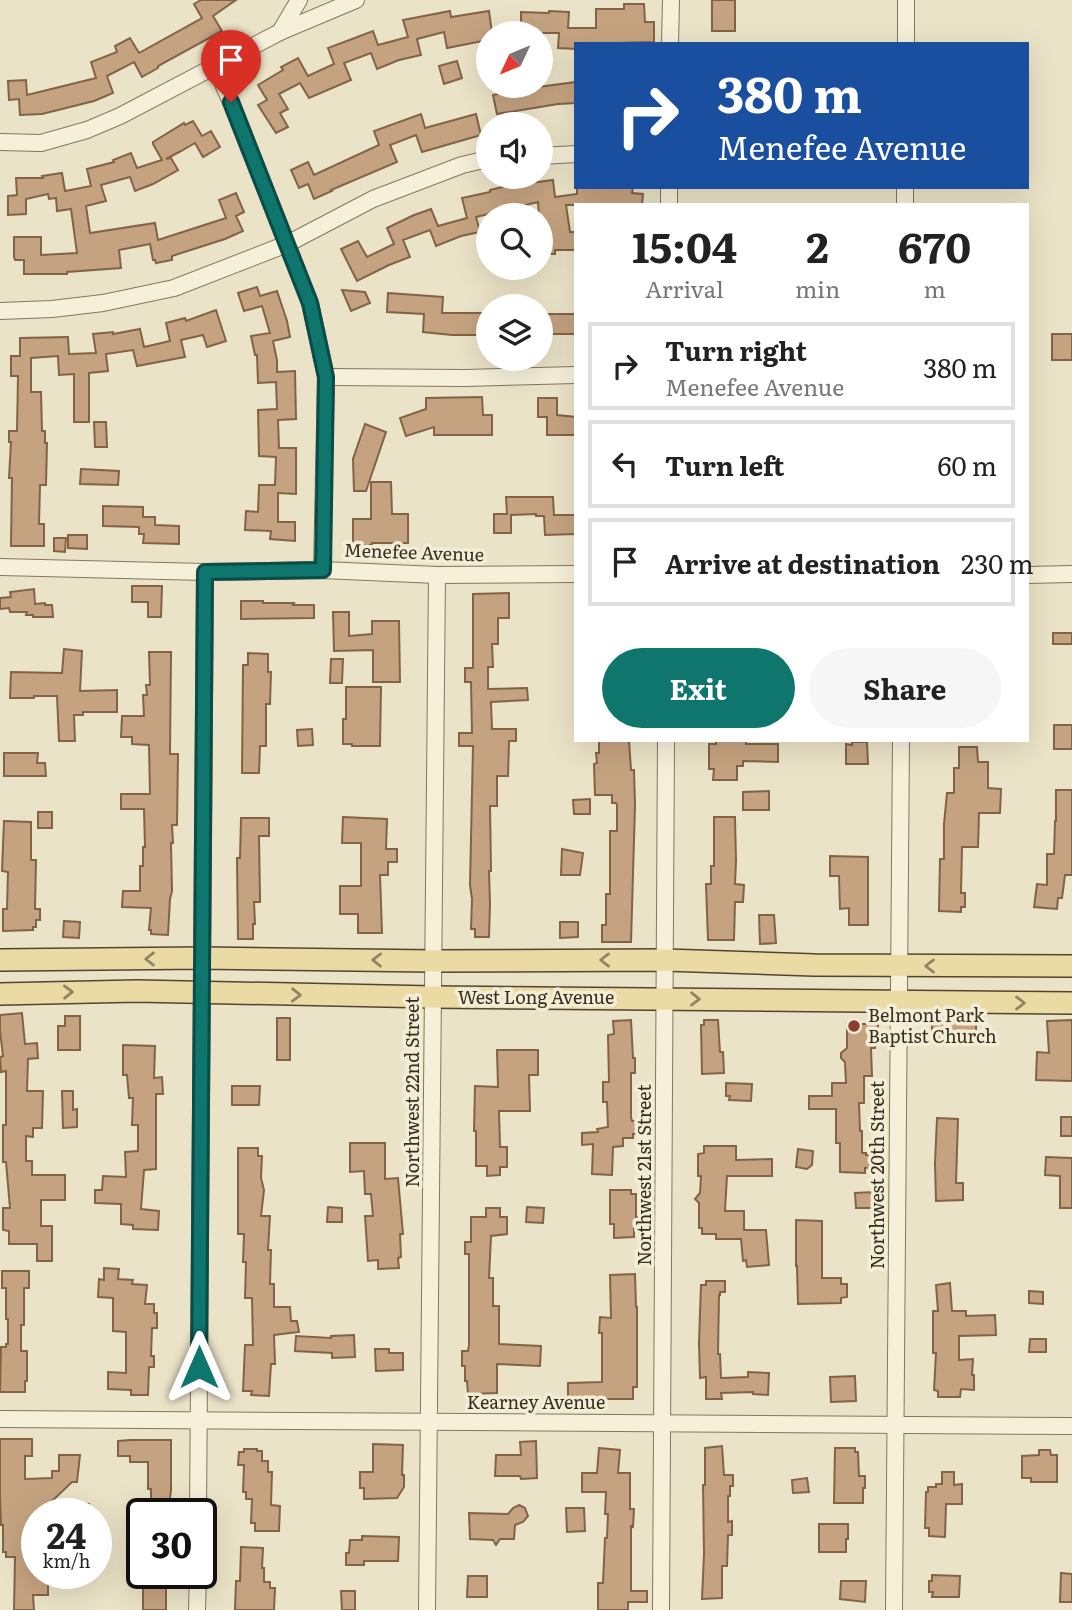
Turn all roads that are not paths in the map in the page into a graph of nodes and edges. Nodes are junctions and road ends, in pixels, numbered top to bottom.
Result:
1 (299, 0) edge
2 (356, 0) edge
3 (671, 0) edge
4 (906, 0) edge
5 (280, 32) junction
6 (670, 42) edge
7 (905, 42) edge
8 (215, 66) junction
9 (0, 142) edge
10 (574, 154) edge
11 (553, 155) edge
12 (476, 162) edge
13 (286, 244) junction
14 (0, 311) edge
15 (574, 375) edge
16 (326, 377) junction
17 (0, 567) edge
18 (323, 570) junction
19 (205, 572) junction
20 (574, 574) edge
21 (1072, 574) edge
22 (437, 575) junction
23 (1029, 575) edge
24 (666, 742) edge
25 (901, 742) edge
26 (202, 958) junction
27 (0, 960) edge
28 (665, 960) junction
29 (433, 961) junction
30 (899, 965) junction
31 (1072, 966) edge
32 (202, 993) junction
33 (0, 994) edge
34 (433, 998) junction
35 (665, 999) junction
36 (899, 1002) junction
37 (1072, 1003) edge
38 (0, 1419) edge
39 (199, 1420) junction
40 (429, 1422) junction
41 (663, 1423) junction
42 (895, 1424) junction
43 (1072, 1426) edge
44 (198, 1498) edge
45 (198, 1589) edge
46 (197, 1610) edge
47 (427, 1610) edge
48 (662, 1610) edge
49 (894, 1610) edge

1 - 5 street
2 - 5 street
3 - 6 street
4 - 7 street
5 - 8 street
8 - 9 street
8 - 13 street
10 - 11 street
12 - 13 street
13 - 14 street
13 - 16 street
15 - 16 street
16 - 18 street
17 - 19 street, Menefee Avenue
18 - 19 street, Menefee Avenue
18 - 22 street, Menefee Avenue
19 - 26 street
20 - 22 street, Menefee Avenue
21 - 23 street
22 - 29 street, Northwest 22nd Street
24 - 28 street, Northwest 21st Street
25 - 30 street, Northwest 20th Street
26 -> 27 main road
29 -> 26 main road
26 - 32 street
28 -> 29 main road
28 - 30 main road
28 - 35 street, Northwest 21st Street
29 - 34 street, Northwest 22nd Street
31 -> 30 main road
30 - 36 street, Northwest 20th Street
33 -> 32 main road, West Long Avenue
32 -> 34 main road, West Long Avenue
32 - 39 street
34 - 35 main road, West Long Avenue
34 - 40 street, Northwest 22nd Street
35 -> 36 main road, West Long Avenue
35 - 41 street, Northwest 21st Street
36 -> 37 main road, West Long Avenue
36 - 42 street, Northwest 20th Street
38 - 39 street, Kearney Avenue
39 - 40 street, Kearney Avenue
39 - 44 street
40 - 41 street, Kearney Avenue
40 - 47 street, Northwest 22nd Street
41 - 42 street, Kearney Avenue
41 - 48 street, Northwest 21st Street
42 - 43 street, Kearney Avenue
42 - 49 street, Northwest 20th Street
45 - 46 street

